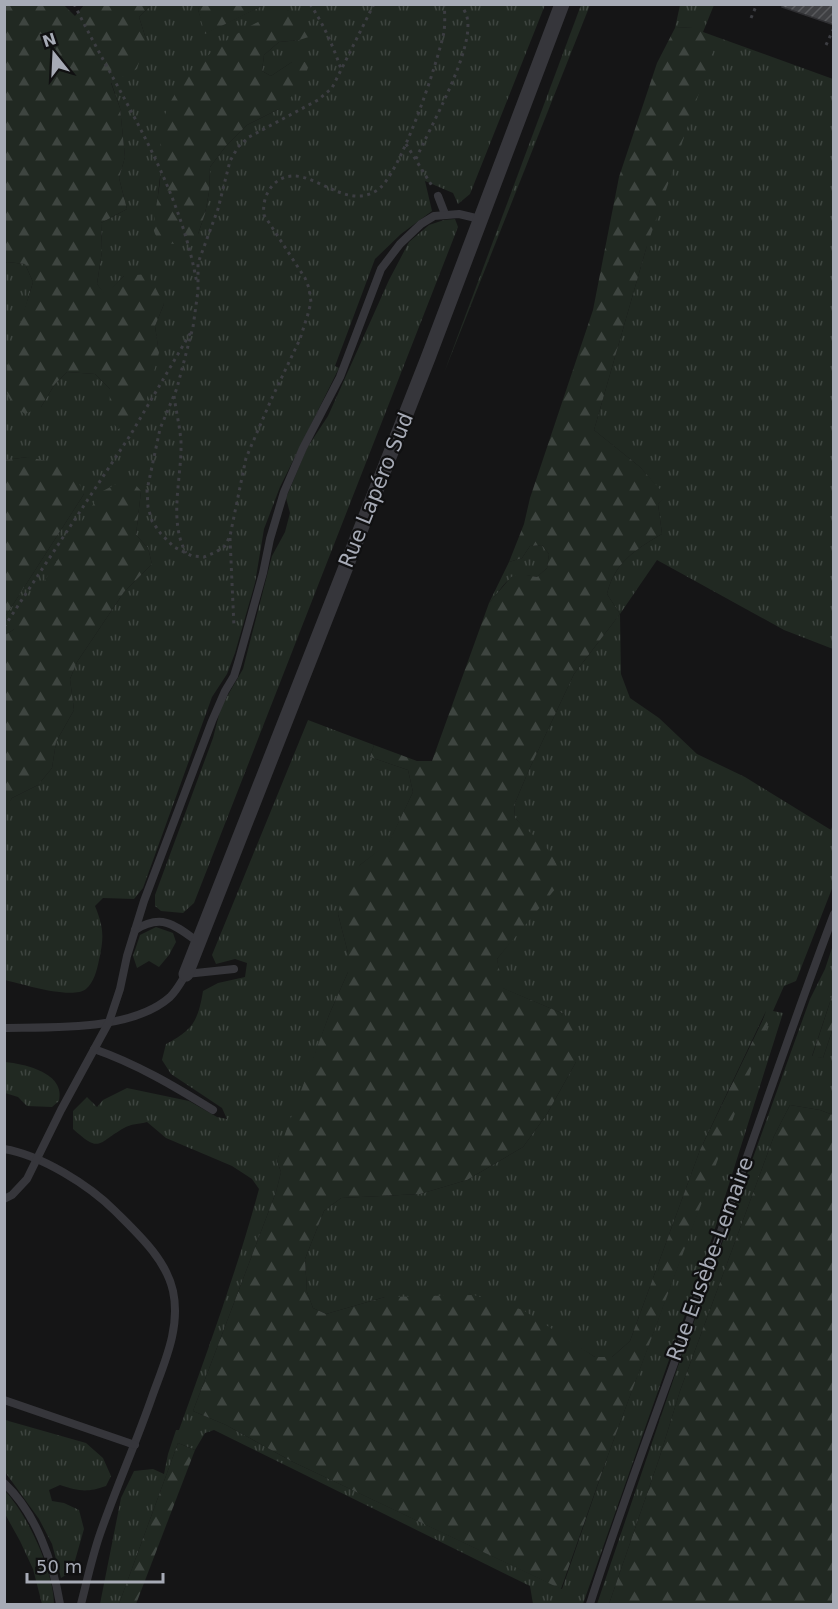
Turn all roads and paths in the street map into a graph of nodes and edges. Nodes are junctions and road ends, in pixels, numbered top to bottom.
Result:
1 (74, 4) edge
2 (310, 4) edge
3 (374, 4) edge
4 (444, 4) edge
5 (461, 4) edge
6 (562, 4) edge
7 (757, 4) edge
8 (750, 18) dead end
9 (834, 28) edge
10 (826, 45) dead end
11 (341, 69) junction
12 (406, 144) junction
13 (416, 159) junction
14 (438, 196) joint
15 (445, 214) junction
16 (480, 219) junction
17 (198, 291) junction
18 (193, 327) junction
19 (174, 395) junction
20 (230, 536) junction
21 (186, 553) junction
22 (4, 627) edge
23 (234, 630) dead end
24 (834, 914) edge
25 (135, 930) junction
26 (198, 942) junction
27 (234, 969) dead end
28 (186, 974) junction
29 (109, 1022) junction
30 (4, 1028) edge
31 (94, 1049) junction
32 (213, 1110) dead end
33 (4, 1149) edge
34 (37, 1159) junction
35 (4, 1199) edge
36 (4, 1400) edge
37 (135, 1445) junction
38 (4, 1483) edge
39 (60, 1605) edge
40 (81, 1605) edge
41 (590, 1605) edge

1 - 17 path
2 - 11 path
3 - 11 path
4 - 12 path
5 - 13 path
6 - 16 street, Rue Lapéro Sud
7 - 8 path
9 - 10 path
11 - 17 path
12 - 13 path
12 - 20 path
13 - 14 path
14 - 15 lane
15 - 16 lane
15 - 25 lane
16 - 26 street, Rue Lapéro Sud
17 - 18 path
18 - 19 path
18 - 22 path
19 - 21 path
19 - 21 path
20 - 21 path
20 - 23 path
24 - 41 lane, Rue Eusèbe-Lemaire
25 - 26 lane
25 - 29 lane
26 - 28 street, Rue Lapéro Sud
27 - 28 lane
28 - 29 lane
29 - 30 lane
29 - 31 lane
31 - 32 lane
31 - 34 lane
33 - 34 lane
34 - 35 lane
34 - 37 lane
36 - 37 lane
37 - 40 lane
38 - 39 lane

